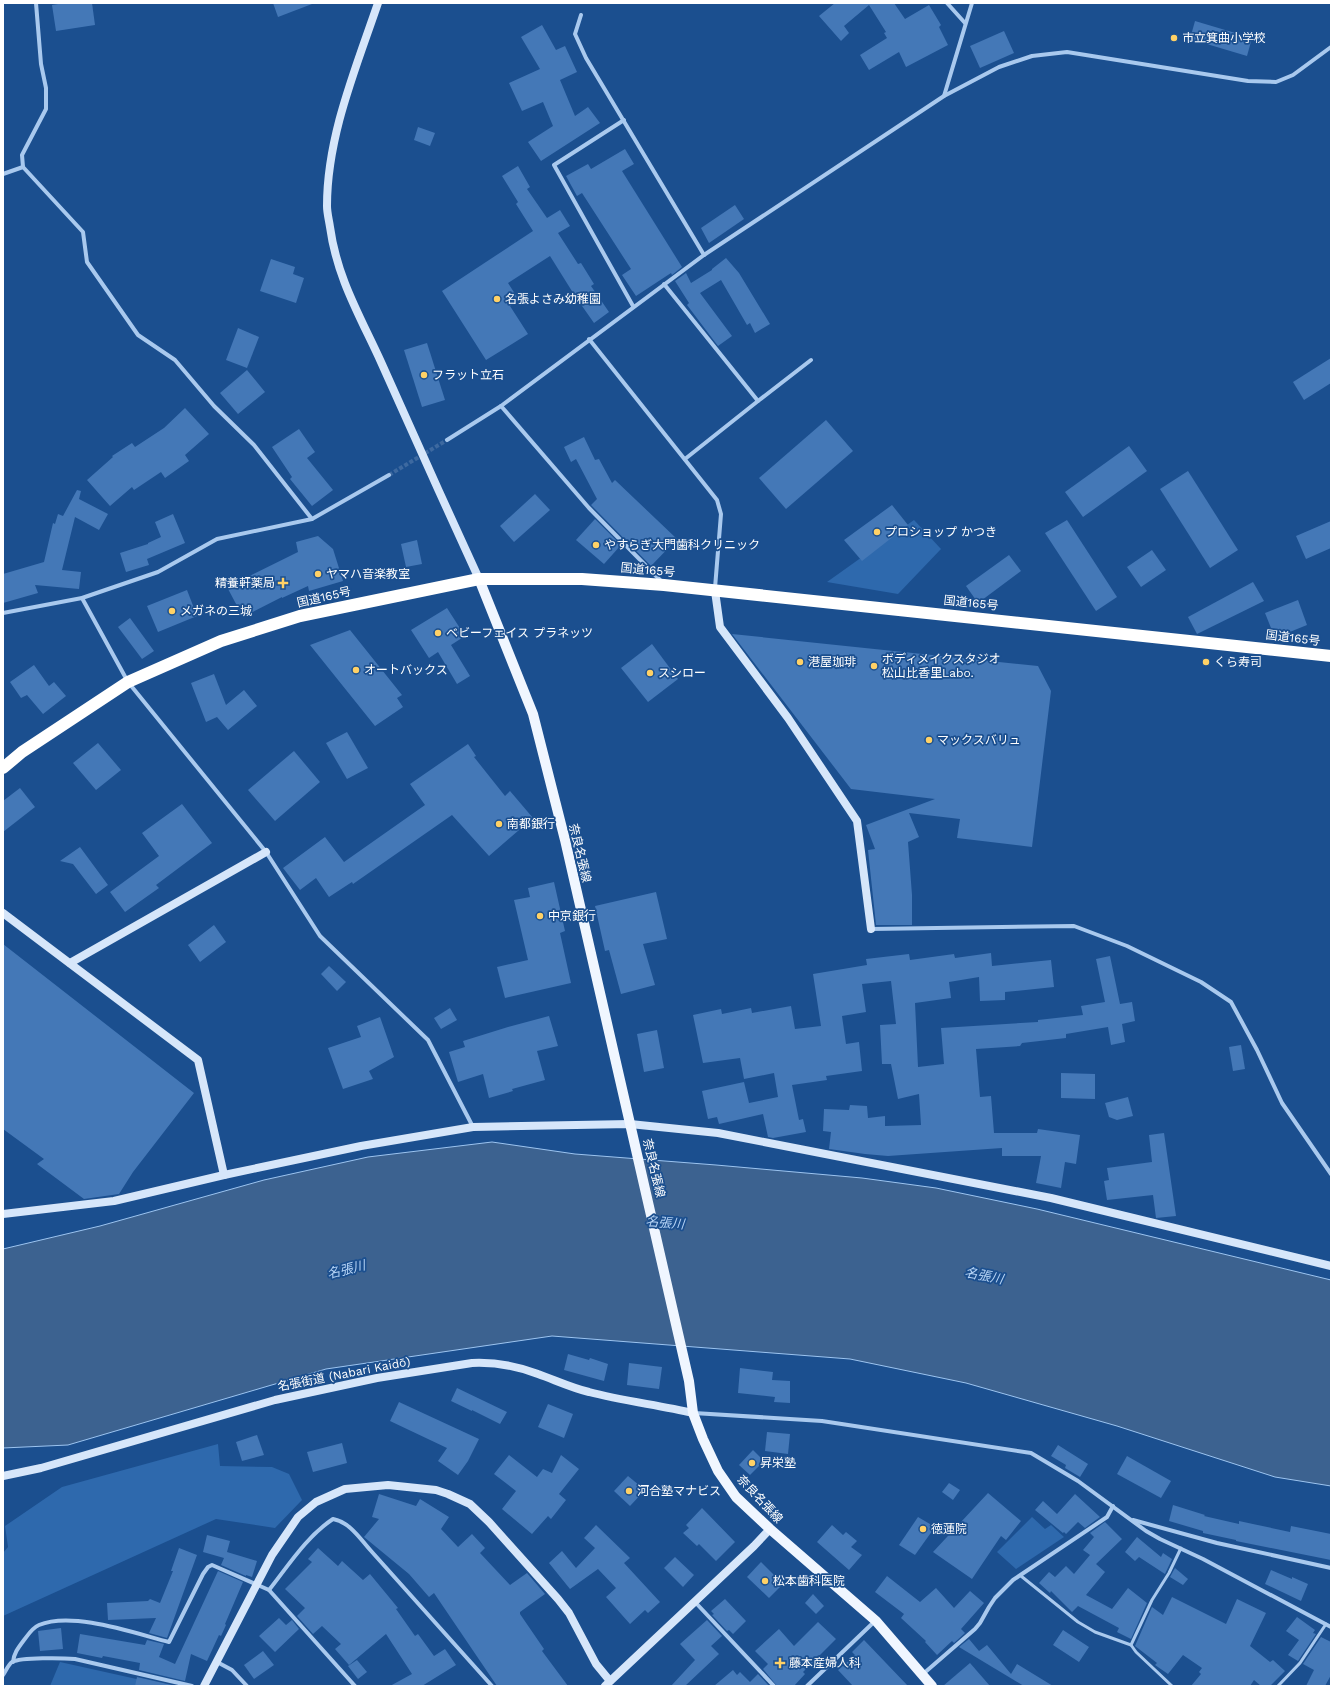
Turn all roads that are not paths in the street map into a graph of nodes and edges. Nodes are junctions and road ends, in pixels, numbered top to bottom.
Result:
1 (36, 3) edge
2 (378, 3) edge
3 (947, 3) edge
4 (972, 3) edge
5 (581, 15) dead end
6 (965, 23) junction
7 (1331, 47) edge
8 (944, 96) junction
9 (624, 120) junction
10 (23, 167) junction
11 (3, 174) edge
12 (704, 255) junction
13 (664, 284) junction
14 (634, 306) junction
15 (589, 339) junction
16 (811, 360) dead end
17 (758, 401) junction
18 (501, 406) junction
19 (447, 440) tunnel mouth
20 (685, 459) junction
21 (389, 475) tunnel mouth
22 (312, 519) junction
23 (479, 579) junction
24 (664, 585) junction
25 (715, 591) junction
26 (82, 598) junction
27 (3, 613) edge
28 (1331, 656) edge
29 (128, 682) junction
30 (3, 768) edge
31 (266, 852) junction
32 (3, 913) edge
33 (871, 929) joint
34 (70, 963) junction
35 (630, 1124) junction
36 (473, 1127) junction
37 (1331, 1174) edge
38 (224, 1175) junction
39 (3, 1214) edge
40 (1331, 1266) edge
41 (693, 1413) junction
42 (3, 1476) edge
43 (1113, 1506) junction
44 (1131, 1520) junction
45 (770, 1529) junction
46 (1181, 1548) junction
47 (1331, 1568) edge
48 (1021, 1576) junction
49 (257, 1585) junction
50 (269, 1590) junction
51 (694, 1602) junction
52 (876, 1621) junction
53 (1326, 1624) junction
54 (1331, 1627) edge
55 (1130, 1645) junction
56 (13, 1662) junction
57 (217, 1662) junction
58 (923, 1674) junction
59 (3, 1675) edge
60 (608, 1684) edge
61 (192, 1686) edge
62 (204, 1686) edge
63 (247, 1686) edge
64 (355, 1686) edge
65 (492, 1686) edge
66 (774, 1686) edge
67 (807, 1686) edge
68 (932, 1686) edge
69 (1172, 1686) edge
70 (1278, 1686) edge

1 - 10 street
2 - 23 street
3 - 6 street
4 - 6 street
5 - 9 street
6 - 8 street
7 - 8 street
8 - 12 street
9 - 12 street
9 - 14 street
10 - 11 street
10 - 22 street
12 - 13 street
13 - 14 street
13 - 17 street
14 - 15 street
15 - 18 street
15 - 20 street
16 - 17 street
17 - 20 street
18 - 19 street
18 - 24 street
20 - 25 street
21 - 22 street
22 - 26 street
23 - 24 highway, 国道165号
23 - 29 highway, 国道165号
23 - 35 main road, 奈良名張線
24 - 25 highway, 国道165号
25 - 28 highway, 国道165号
25 - 33 street
26 - 27 street
26 - 29 street
29 - 30 highway, 国道165号
29 - 31 street
31 - 34 street
31 - 36 street
32 - 34 street
33 - 37 street
34 - 38 street
35 - 36 street
35 - 40 street
35 - 41 main road, 奈良名張線
36 - 38 street
38 - 39 street
41 - 42 street, 名張街道 (Nabari Kaidō)
41 - 43 street
41 - 45 main road, 奈良名張線
43 - 44 street
43 - 48 street
44 - 46 street
44 - 47 street
45 - 51 street
45 - 52 main road, 奈良名張線
46 - 53 street
46 - 55 lane
48 - 55 lane
48 - 58 street
49 - 50 street
49 - 56 street
49 - 57 street
49 - 60 street
50 - 64 street
50 - 65 street
51 - 60 street
51 - 66 street
52 - 58 main road, 奈良名張線
52 - 67 street
53 - 54 street
53 - 70 lane
55 - 69 lane
56 - 59 street
56 - 61 street
57 - 62 street
57 - 63 street
58 - 68 main road, 奈良名張線

